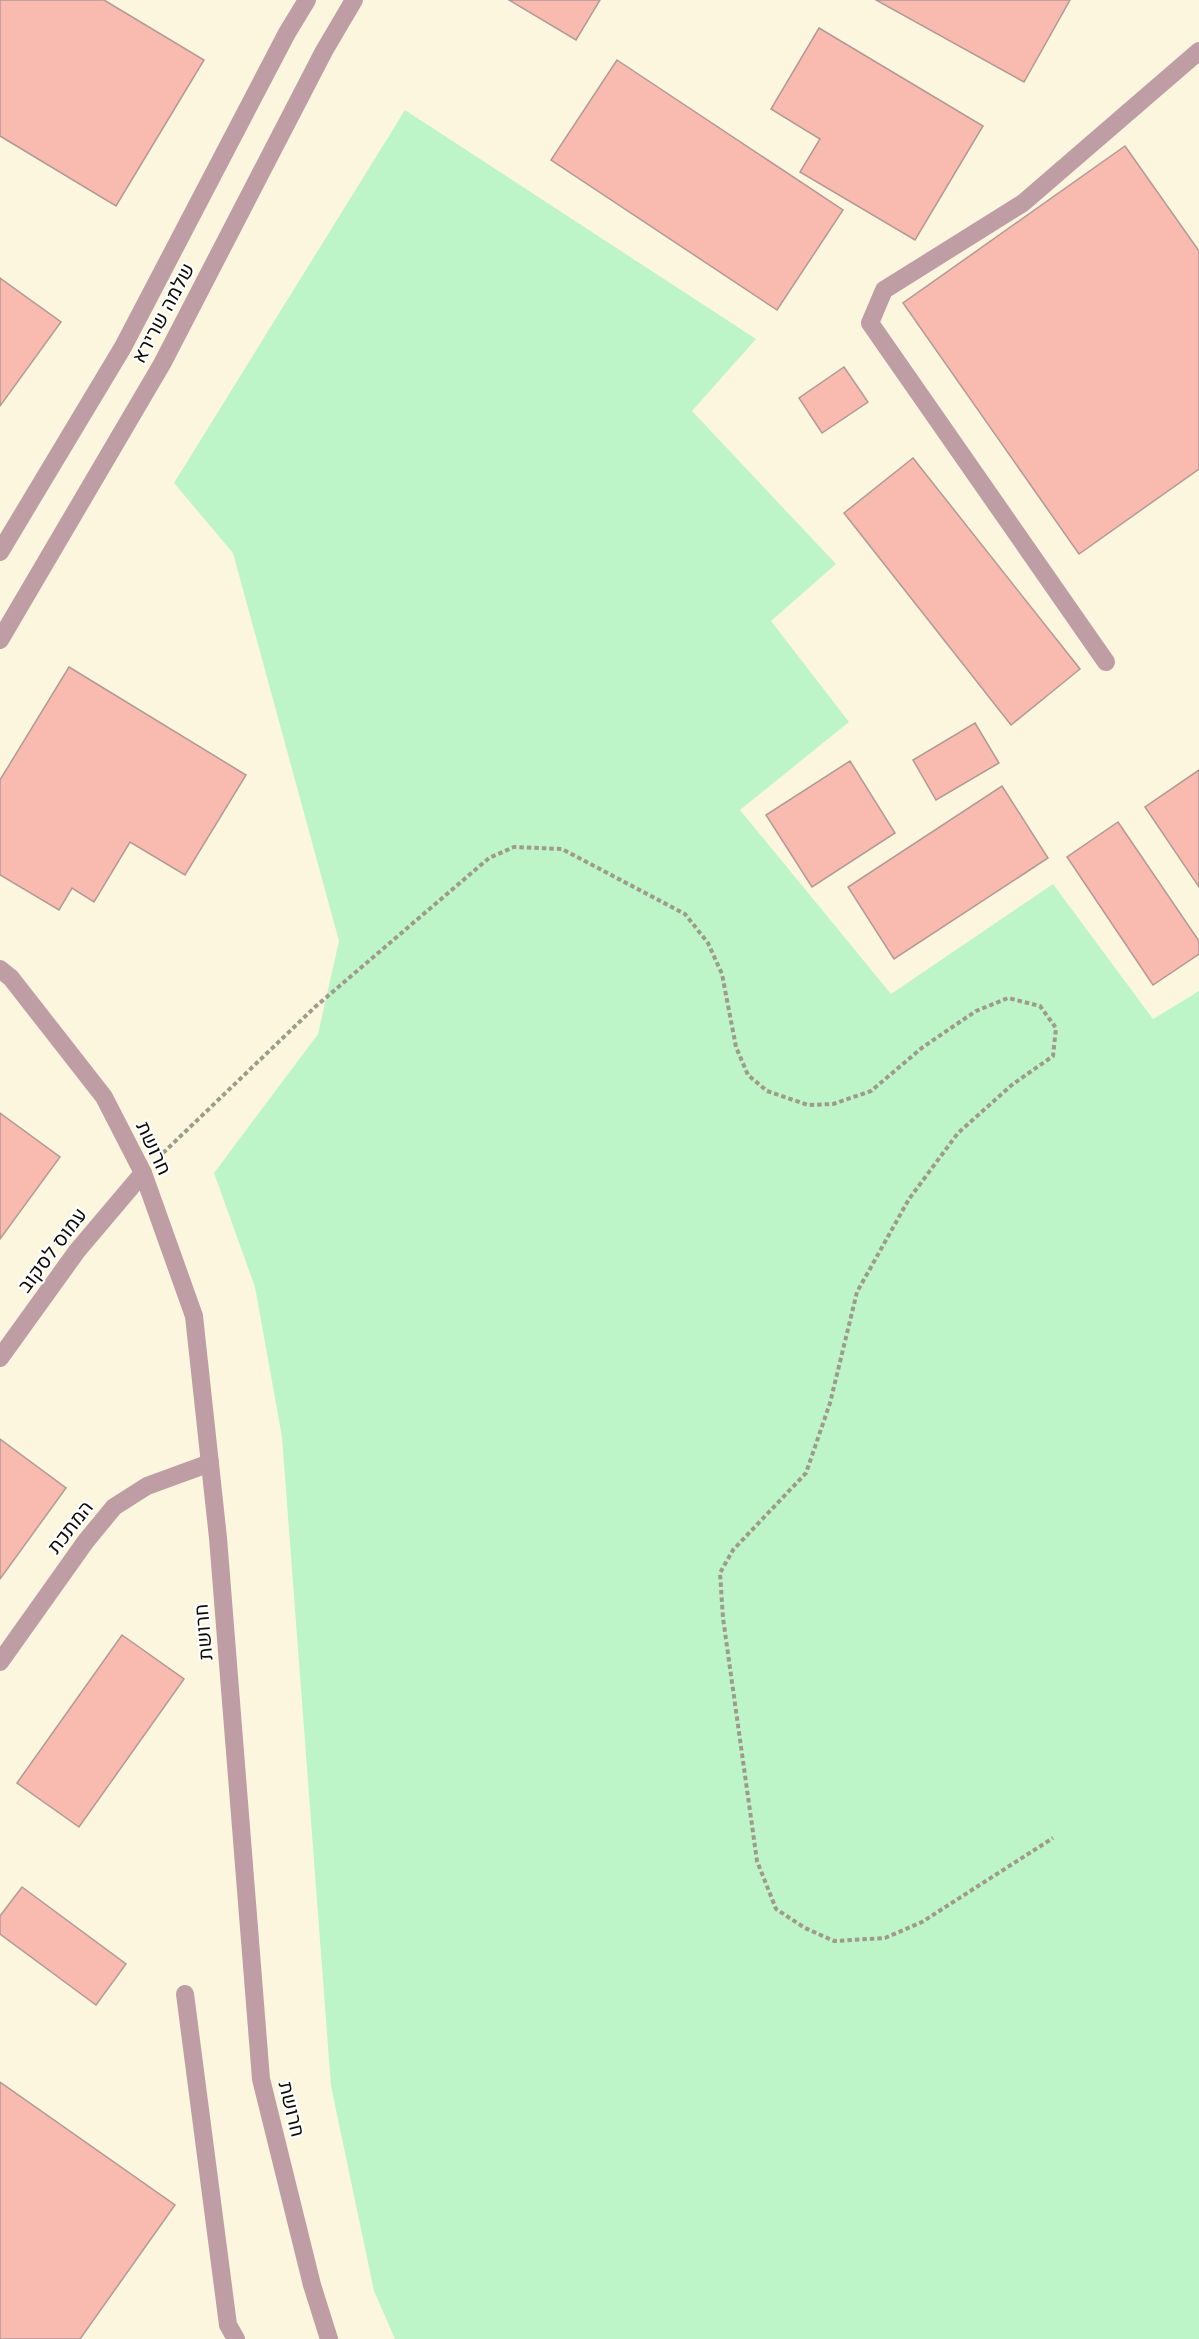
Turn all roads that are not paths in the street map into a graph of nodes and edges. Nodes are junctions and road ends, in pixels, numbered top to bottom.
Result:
1 (307, 0) edge
2 (354, 0) edge
3 (1199, 51) edge
4 (0, 552) edge
5 (0, 640) edge
6 (1106, 662) dead end
7 (0, 969) edge
8 (143, 1173) junction
9 (0, 1358) edge
10 (210, 1463) junction
11 (0, 1662) edge
12 (185, 1994) dead end
13 (236, 2339) edge
14 (329, 2339) edge

1 - 4 street, שלמה שרירא
2 - 5 street, שלמה שרירא
3 - 6 street
7 - 8 street, חרושת
8 - 9 street, עמוס לסקוב
8 - 10 street, חרושת
10 - 11 street, המתכת
10 - 14 street, חרושת
12 - 13 street

